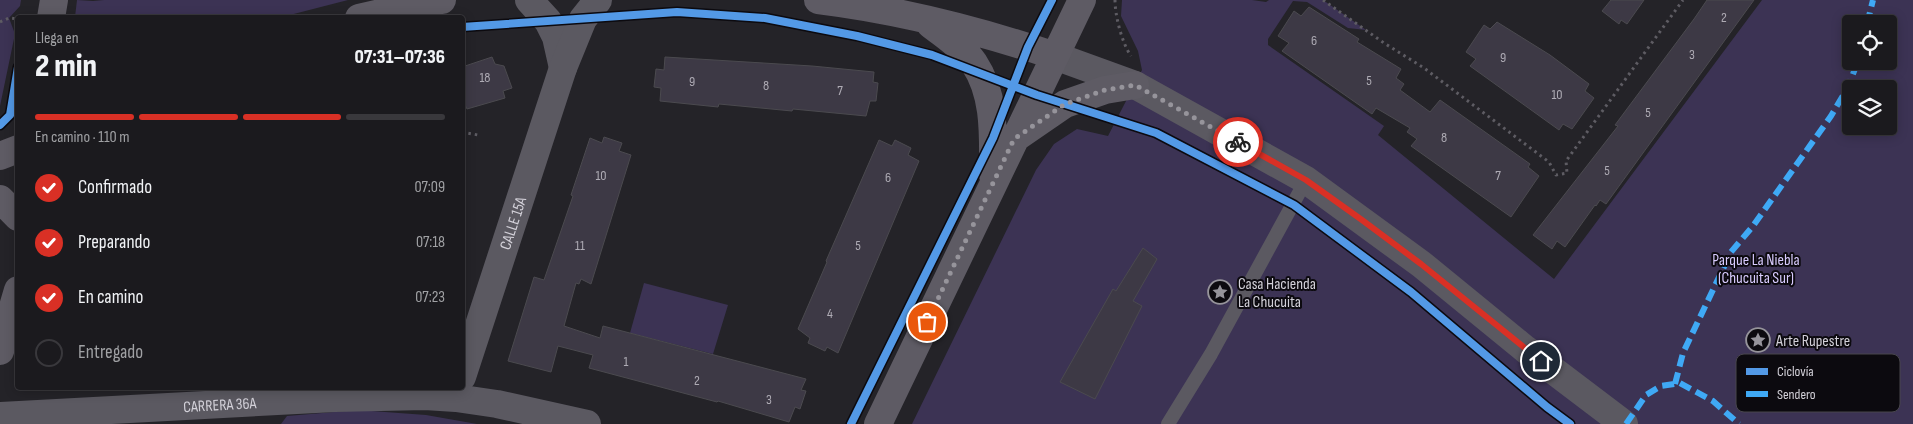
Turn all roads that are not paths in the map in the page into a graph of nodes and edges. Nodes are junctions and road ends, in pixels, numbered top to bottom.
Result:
1 (54, 0) edge
2 (442, 0) edge
3 (529, 0) edge
4 (598, 0) edge
5 (818, 0) edge
6 (1082, 0) edge
7 (35, 15) edge
8 (373, 15) edge
9 (923, 19) junction
10 (1055, 56) junction
11 (563, 68) junction
12 (1136, 74) junction
13 (1014, 139) junction
14 (15, 150) edge
15 (0, 156) edge
16 (1306, 180) junction
17 (992, 185) junction
18 (0, 199) edge
19 (15, 214) edge
20 (15, 300) edge
21 (0, 352) edge
22 (465, 369) edge
23 (434, 390) edge
24 (465, 390) edge
25 (256, 413) edge
26 (0, 416) edge
27 (587, 424) edge
28 (878, 424) edge
29 (1168, 424) edge
30 (1624, 424) edge

1 - 7 main road
2 - 8 main road
3 - 11 street
4 - 11 street, CALLE 15A
5 - 9 main road
6 - 10 main road
9 - 10 main road
9 - 17 main road
10 - 12 street
10 - 13 main road
11 - 22 street, CALLE 15A
12 - 13 main road
12 - 16 street
13 - 17 main road
14 - 15 main road
16 - 29 lane
16 - 30 street
17 - 28 main road
18 - 19 main road
20 - 21 main road
23 - 25 street, CARRERA 36A
24 - 27 street, CARRERA 36A
25 - 26 street, CARRERA 36A

